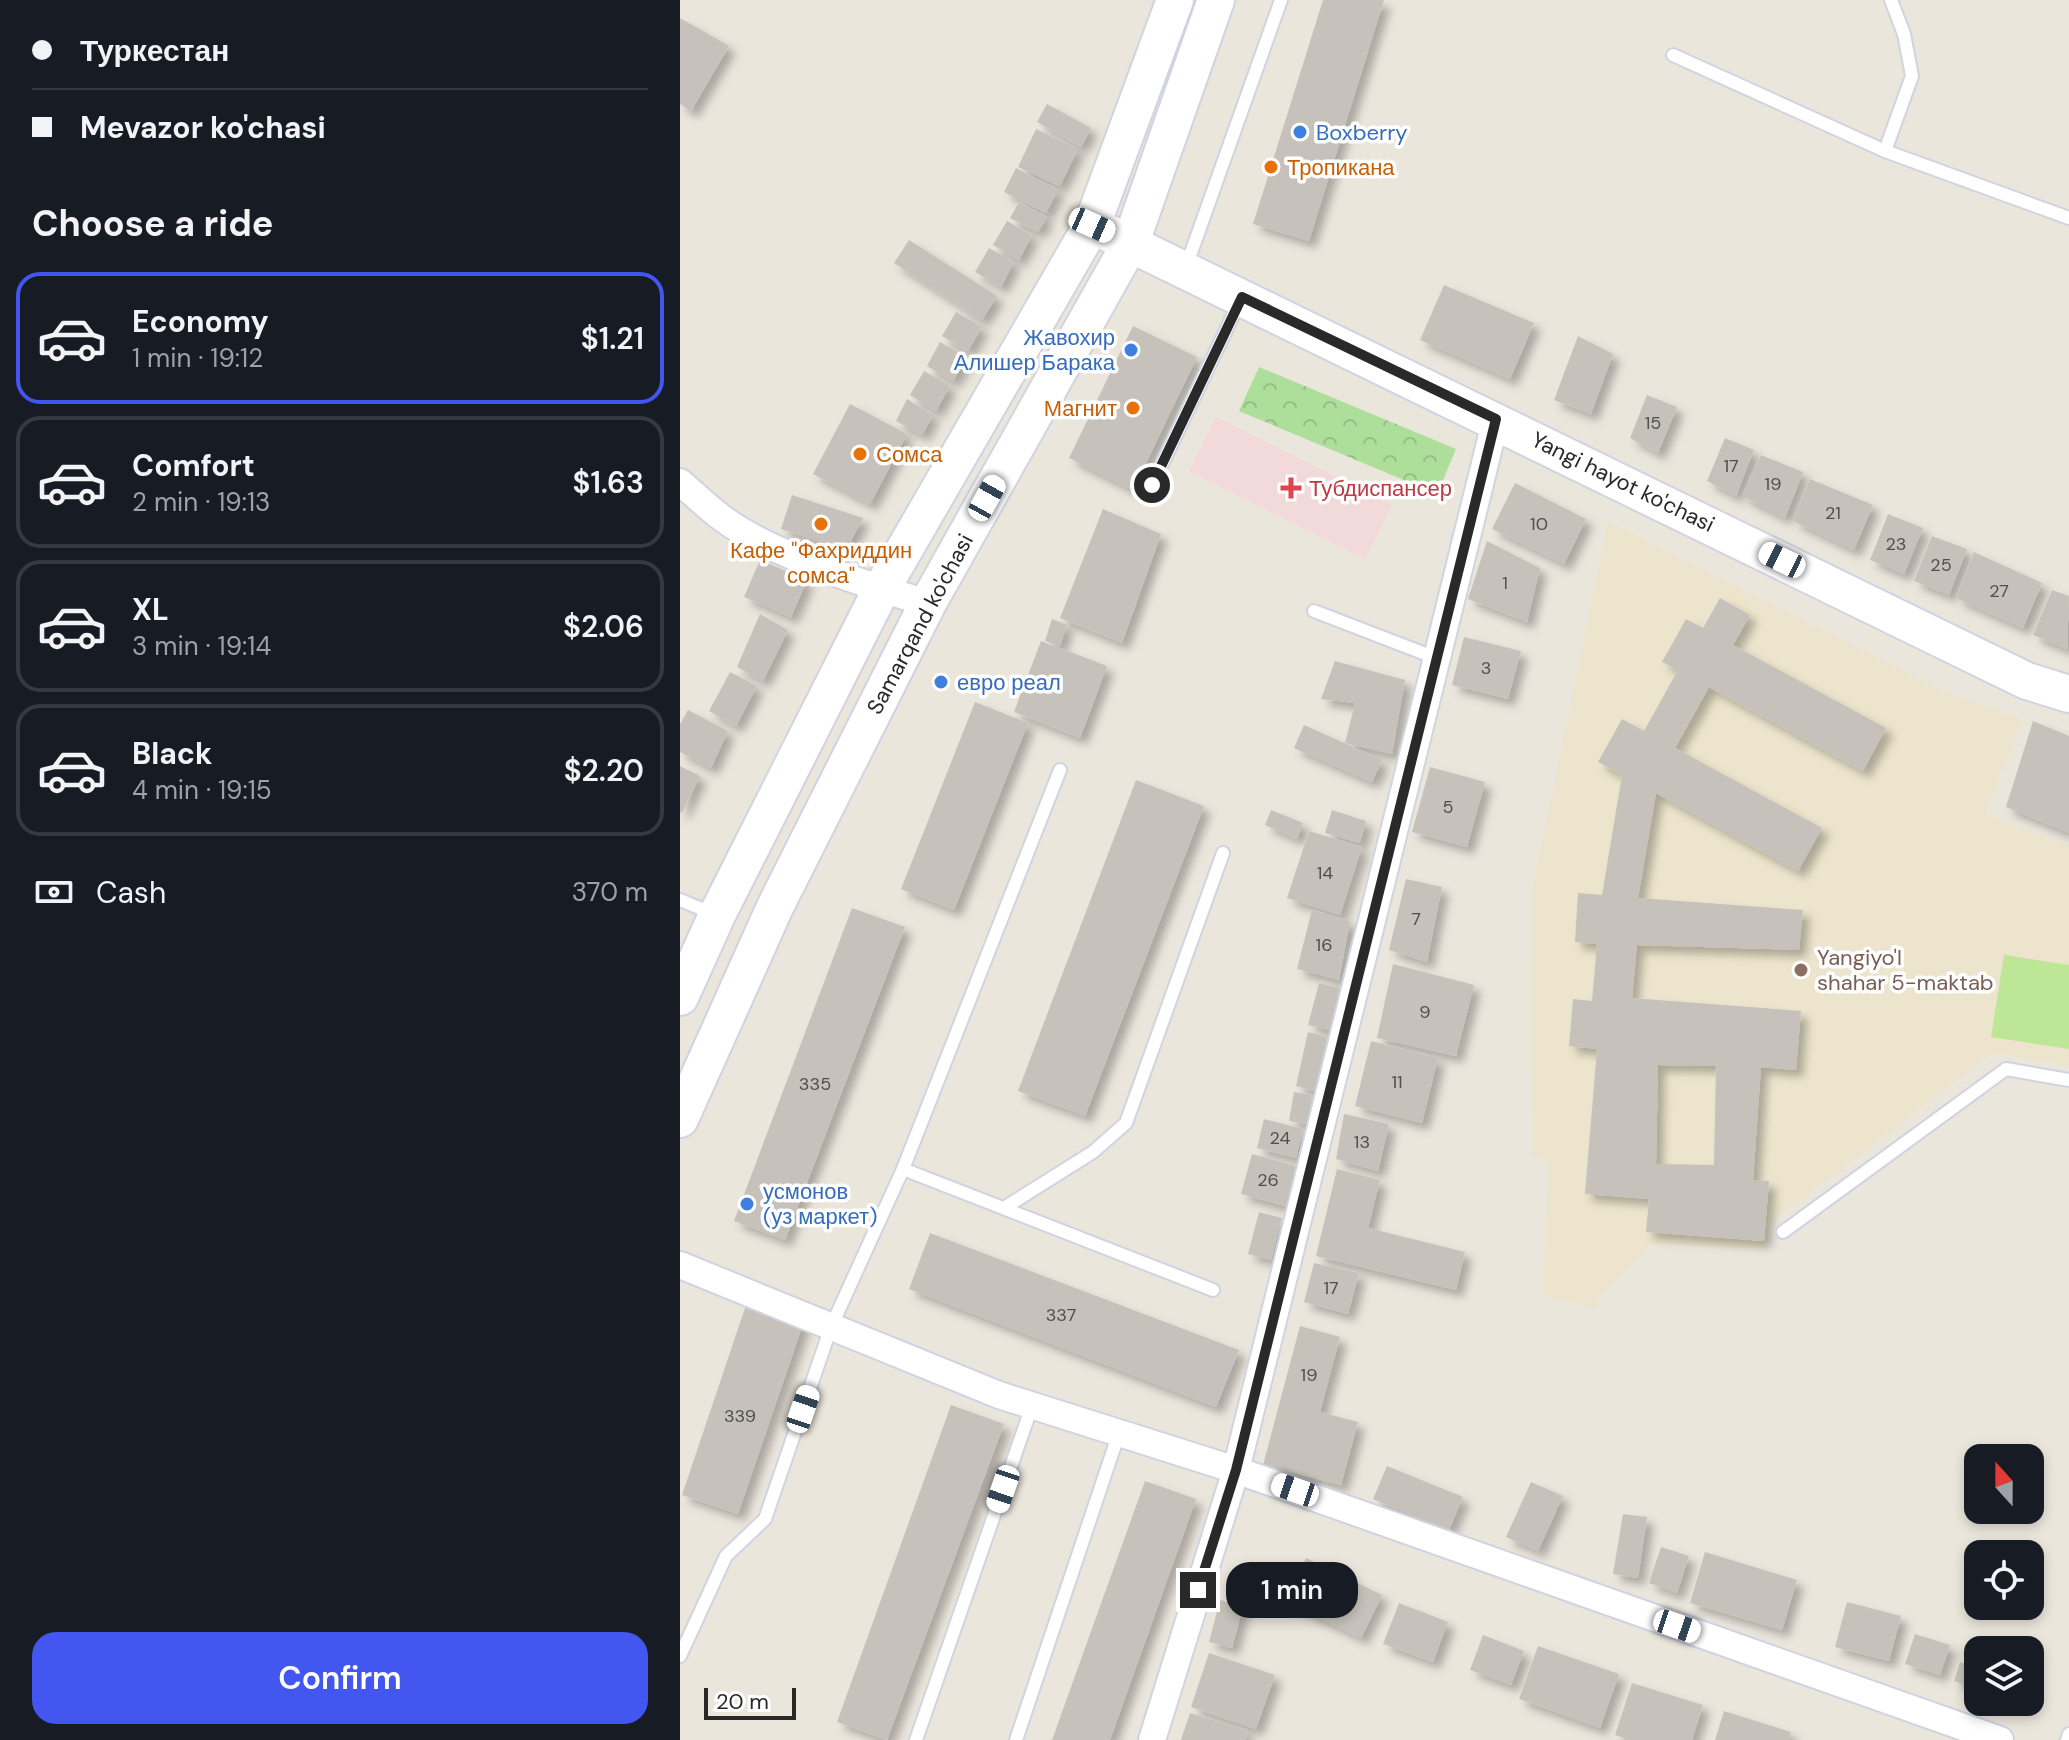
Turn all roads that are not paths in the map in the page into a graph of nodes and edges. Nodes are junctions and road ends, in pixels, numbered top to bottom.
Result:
1 (1175, 0) edge
2 (1216, 0) edge
3 (1281, 0) edge
4 (1891, 0) edge
5 (1673, 55) dead end
6 (1885, 151) junction
7 (2069, 218) edge
8 (1092, 225) junction
9 (1131, 242) junction
10 (1184, 270) junction
11 (1242, 297) junction
12 (1496, 419) junction
13 (680, 482) edge
14 (1152, 485) dead end
15 (881, 590) junction
16 (928, 603) junction
17 (1314, 611) dead end
18 (1436, 658) junction
19 (2069, 694) edge
20 (1060, 770) dead end
21 (1223, 853) dead end
22 (680, 900) edge
23 (717, 915) junction
24 (680, 997) edge
25 (2069, 1080) edge
26 (680, 1119) edge
27 (903, 1169) junction
28 (1004, 1208) junction
29 (1783, 1232) dead end
30 (680, 1265) edge
31 (1213, 1290) dead end
32 (831, 1327) junction
33 (1032, 1406) junction
34 (1119, 1433) junction
35 (1236, 1470) junction
36 (680, 1656) edge
37 (916, 1740) edge
38 (1016, 1740) edge
39 (1152, 1740) edge
40 (2000, 1740) edge

1 - 8 main road
2 - 9 main road, Samarqand ko'chasi
3 - 10 lane
4 - 6 lane
5 - 6 lane
6 - 7 lane
8 - 9 main road, Yangi hayot ko'chasi
8 - 15 main road
9 - 10 main road, Yangi hayot ko'chasi
9 - 16 main road, Samarqand ko'chasi
10 - 11 main road, Yangi hayot ko'chasi
11 - 12 main road, Yangi hayot ko'chasi
11 - 14 lane
12 - 18 street
12 - 19 main road, Yangi hayot ko'chasi
13 - 15 street
15 - 16 street
15 - 23 main road
16 - 26 main road, Samarqand ko'chasi
17 - 18 lane
18 - 35 street
20 - 27 lane
21 - 28 lane
22 - 23 lane
23 - 24 main road
25 - 29 lane
27 - 28 lane
27 - 32 lane
28 - 31 lane
30 - 32 street
32 - 33 street
32 - 36 lane
33 - 34 street
33 - 37 lane
34 - 35 street
34 - 38 lane
35 - 39 street
35 - 40 street

